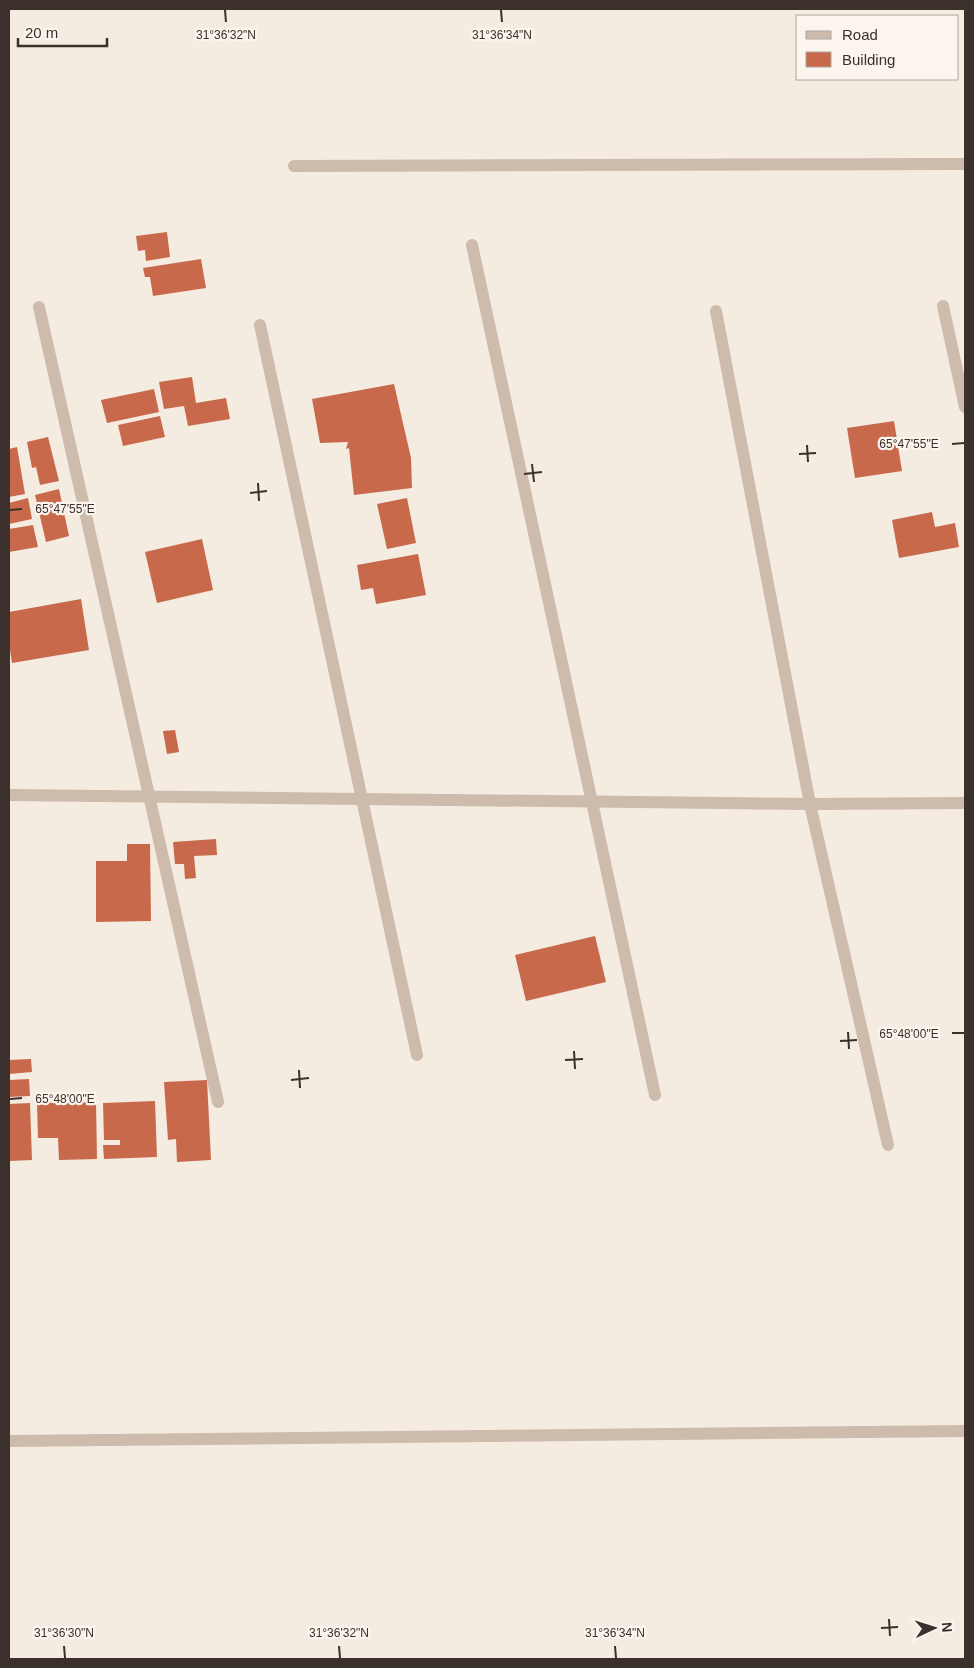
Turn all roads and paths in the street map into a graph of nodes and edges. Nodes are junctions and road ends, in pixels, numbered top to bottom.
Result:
1 (965, 164) edge
2 (294, 166) dead end
3 (472, 245) dead end
4 (942, 306) dead end
5 (39, 307) dead end
6 (716, 311) dead end
7 (260, 325) dead end
8 (965, 407) edge
9 (9, 796) edge
10 (149, 797) junction
11 (362, 799) junction
12 (592, 802) junction
13 (965, 803) edge
14 (810, 804) junction
15 (417, 1055) dead end
16 (655, 1095) dead end
17 (218, 1102) dead end
18 (888, 1144) dead end
19 (965, 1431) edge
20 (9, 1441) edge

1 - 2 street
3 - 12 street
4 - 8 street
5 - 10 street
6 - 14 street
7 - 11 street
9 - 10 street
10 - 11 street
10 - 17 street
11 - 12 street
11 - 15 street
12 - 14 street
12 - 16 street
13 - 14 street
14 - 18 street
19 - 20 street

